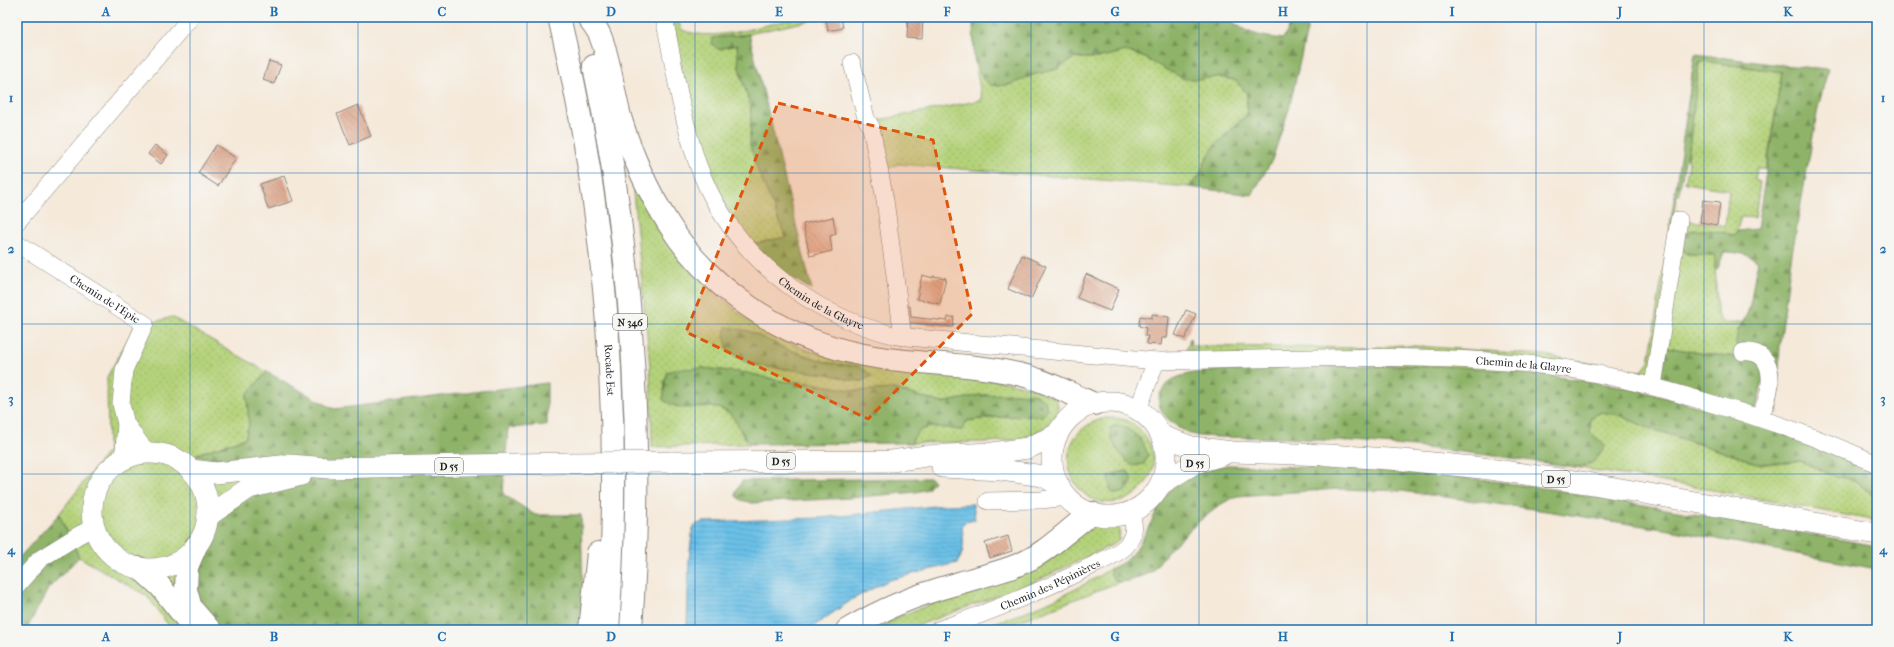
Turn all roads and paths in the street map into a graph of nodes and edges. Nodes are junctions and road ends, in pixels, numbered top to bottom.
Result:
1 (191, 17) edge
2 (559, 17) edge
3 (583, 17) edge
4 (588, 17) edge
5 (664, 17) edge
6 (852, 63) dead end
7 (1679, 220) dead end
8 (17, 222) edge
9 (17, 243) edge
10 (903, 337) junction
11 (1743, 352) dead end
12 (1156, 361) junction
13 (1653, 386) junction
14 (1094, 404) junction
15 (1138, 410) junction
16 (1758, 417) junction
17 (126, 424) junction
18 (1058, 434) junction
19 (1162, 436) junction
20 (1232, 452) junction
21 (150, 454) junction
22 (892, 461) junction
23 (118, 463) junction
24 (1877, 464) edge
25 (328, 468) junction
26 (191, 470) junction
27 (1161, 484) junction
28 (1063, 491) junction
29 (988, 501) dead end
30 (1130, 512) junction
31 (1092, 513) junction
32 (208, 516) junction
33 (94, 527) junction
34 (612, 534) junction
35 (1877, 534) edge
36 (196, 546) junction
37 (140, 568) junction
38 (17, 585) edge
39 (195, 630) edge
40 (210, 630) edge
41 (590, 630) edge
42 (608, 630) edge
43 (631, 630) edge
44 (847, 630) edge
45 (938, 630) edge

1 - 8 street
2 - 34 highway, Rocade Est / N 346
3 - 43 highway, N 346
4 - 14 highway
5 - 10 street, Chemin de la Glayre
6 - 10 street
7 - 13 street
9 - 17 street, Chemin de l'Epie
10 - 12 street, Chemin de la Glayre
11 - 16 street
12 - 13 street, Chemin de la Glayre
12 - 15 street
13 - 16 street, Chemin de la Glayre
14 - 15 main road
14 - 18 main road
15 - 19 main road
16 - 24 street, Chemin de la Glayre
17 - 21 street, Chemin de l'Epie
17 - 23 street, Chemin de l'Epie
18 - 22 main road, D 55
18 - 28 main road
19 - 20 main road, D 55
19 - 27 main road
20 - 27 main road, D 55
20 - 35 main road, D 55
21 - 23 main road
21 - 26 main road
22 - 25 main road, D 55, bridge
22 - 28 main road, D 55
23 - 33 main road
25 - 26 main road, D 55
25 - 32 main road, D 55
26 - 32 main road
27 - 30 main road
28 - 29 street
28 - 31 main road
30 - 31 main road
30 - 45 street, Chemin des Pépinières
31 - 44 highway
32 - 36 main road
33 - 37 main road
33 - 38 street
34 - 41 highway
34 - 42 highway, Rocade Est / N 346
36 - 37 main road
36 - 40 highway
37 - 39 highway

